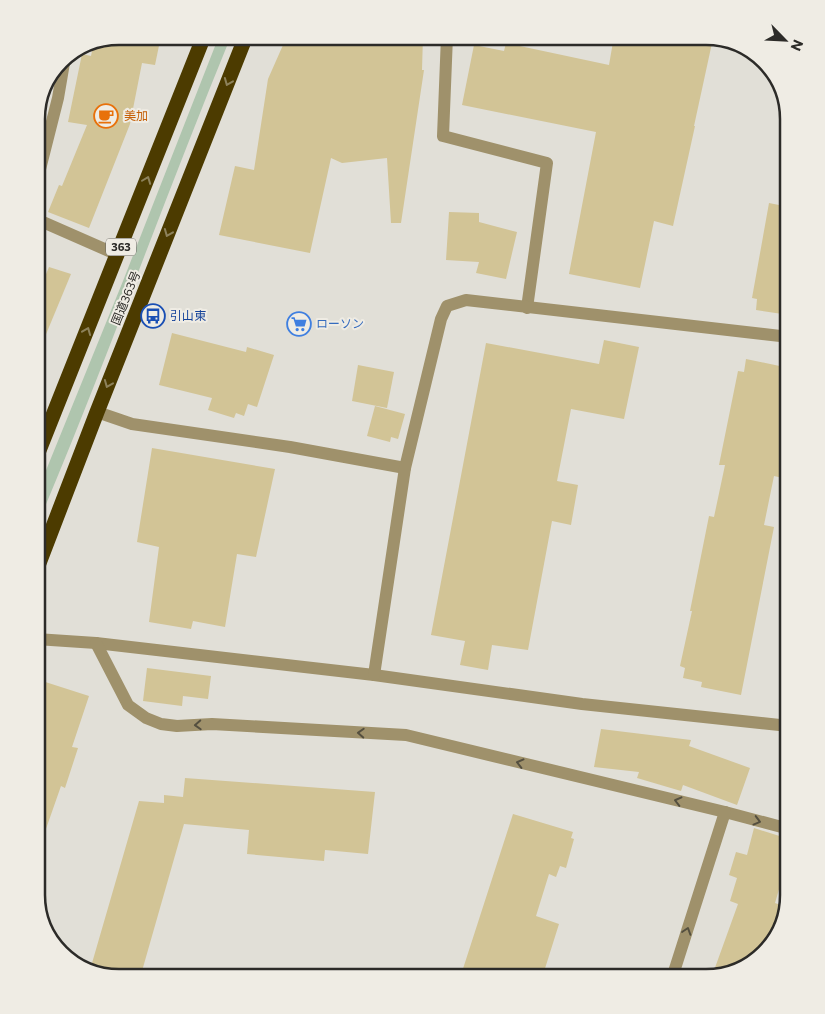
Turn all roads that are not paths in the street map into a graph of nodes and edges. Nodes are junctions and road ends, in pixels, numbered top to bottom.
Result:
1 (200, 45) edge
2 (242, 45) edge
3 (447, 45) edge
4 (62, 71) edge
5 (45, 149) edge
6 (45, 223) edge
7 (118, 255) junction
8 (526, 308) junction
9 (780, 336) edge
10 (97, 412) junction
11 (45, 436) edge
12 (405, 468) junction
13 (45, 548) edge
14 (45, 640) edge
15 (96, 643) junction
16 (374, 675) junction
17 (780, 724) edge
18 (725, 812) junction
19 (780, 827) edge
20 (675, 969) edge

7 -> 1 highway, 国道363号 / 363
2 -> 10 highway, 国道363号
3 - 8 street
4 - 5 street
6 - 7 street
11 -> 7 highway, 国道363号 / 363
8 - 9 street
8 - 12 street
10 - 12 street
10 - 13 highway, 国道363号
12 - 16 street
14 - 15 street
15 - 16 street
18 -> 15 street
16 - 17 street
18 -> 19 street
20 -> 18 street

